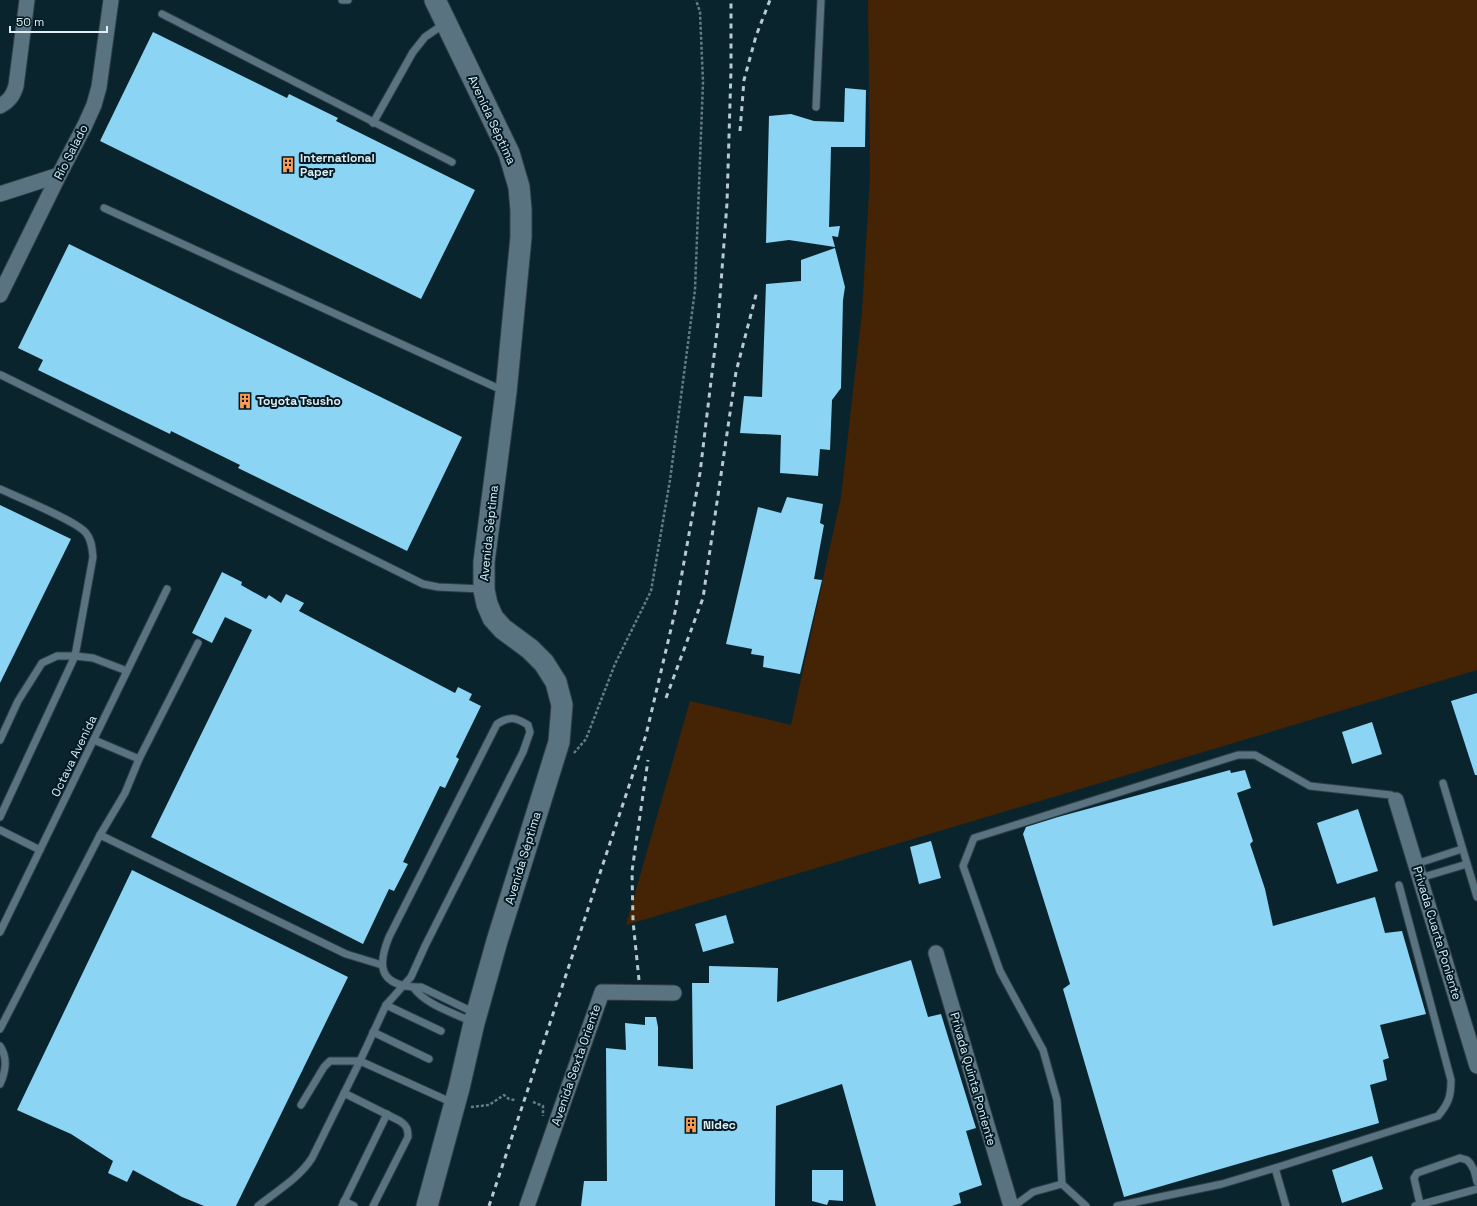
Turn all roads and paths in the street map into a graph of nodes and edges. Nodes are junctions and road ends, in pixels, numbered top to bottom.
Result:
1 (27, 0) edge
2 (111, 0) edge
3 (342, 0) edge
4 (348, 0) edge
5 (435, 0) edge
6 (696, 0) edge
7 (821, 0) edge
8 (162, 14) dead end
9 (446, 22) junction
10 (0, 106) edge
11 (816, 107) dead end
12 (373, 123) junction
13 (452, 162) dead end
14 (59, 175) junction
15 (0, 194) edge
16 (104, 208) dead end
17 (5, 276) edge
18 (0, 295) edge
19 (1, 375) edge
20 (506, 392) junction
21 (0, 489) edge
22 (167, 589) dead end
23 (484, 590) junction
24 (198, 643) dead end
25 (75, 656) junction
26 (127, 671) junction
27 (0, 740) edge
28 (94, 740) junction
29 (572, 755) dead end
30 (139, 759) junction
31 (1443, 783) dead end
32 (1396, 800) joint
33 (0, 818) edge
34 (0, 830) edge
35 (100, 835) junction
36 (1462, 849) junction
37 (40, 850) junction
38 (1467, 864) junction
39 (1418, 871) junction
40 (1399, 885) dead end
41 (1477, 897) edge
42 (0, 932) edge
43 (936, 953) dead end
44 (382, 966) junction
45 (403, 986) junction
46 (674, 993) dead end
47 (386, 1005) junction
48 (476, 1018) junction
49 (0, 1029) edge
50 (441, 1031) dead end
51 (373, 1032) junction
52 (0, 1046) edge
53 (429, 1059) dead end
54 (360, 1060) junction
55 (1477, 1066) edge
56 (0, 1084) edge
57 (344, 1093) junction
58 (515, 1100) dead end
59 (455, 1104) junction
60 (301, 1105) dead end
61 (387, 1114) junction
62 (1275, 1168) junction
63 (1477, 1182) edge
64 (1062, 1184) junction
65 (1477, 1189) edge
66 (343, 1204) edge
67 (1417, 1205) edge
68 (258, 1206) edge
69 (354, 1206) edge
70 (373, 1206) edge
71 (427, 1206) edge
72 (527, 1206) edge
73 (1011, 1206) edge
74 (1014, 1206) edge
75 (1086, 1206) edge
76 (1117, 1206) edge
77 (1286, 1206) edge

1 - 10 street
2 - 14 street, Río Salado
3 - 4 lane
5 - 9 street, Avenida Séptima
6 - 29 path
7 - 11 lane
8 - 12 lane
9 - 12 lane
9 - 20 street, Avenida Séptima
12 - 13 lane
14 - 15 street
14 - 17 street, Río Salado
16 - 20 lane
17 - 18 street, Río Salado
19 - 23 lane
20 - 23 street, Avenida Séptima
21 - 25 lane
22 - 26 lane, Octava Avenida
23 - 48 street, Avenida Séptima
24 - 30 lane
25 - 26 lane
25 - 27 lane
25 - 33 lane
26 - 28 lane, Octava Avenida
28 - 30 lane
28 - 37 lane, Octava Avenida
30 - 35 lane
31 - 36 lane
32 - 39 street, Privada Cuarta Poniente
32 - 64 lane
34 - 37 lane
35 - 44 lane
35 - 49 lane
36 - 38 lane
36 - 39 lane
37 - 42 lane, Octava Avenida
38 - 39 lane
38 - 41 lane
39 - 55 street, Privada Cuarta Poniente
40 - 62 lane
43 - 73 street, Privada Quinta Poniente
44 - 45 lane
44 - 45 lane
45 - 47 lane
45 - 48 lane
46 - 72 street, Avenida Sexta Oriente
47 - 50 lane
47 - 51 lane
48 - 59 street, Avenida Séptima
51 - 53 lane
51 - 54 lane
52 - 56 lane
54 - 57 lane
54 - 59 lane
54 - 60 lane
57 - 61 lane
57 - 68 lane
58 - 59 path
59 - 71 street, Avenida Séptima
61 - 66 lane
61 - 70 lane
62 - 76 lane
62 - 77 lane
63 - 67 lane
64 - 74 lane
64 - 75 lane
65 - 67 lane
66 - 69 lane

